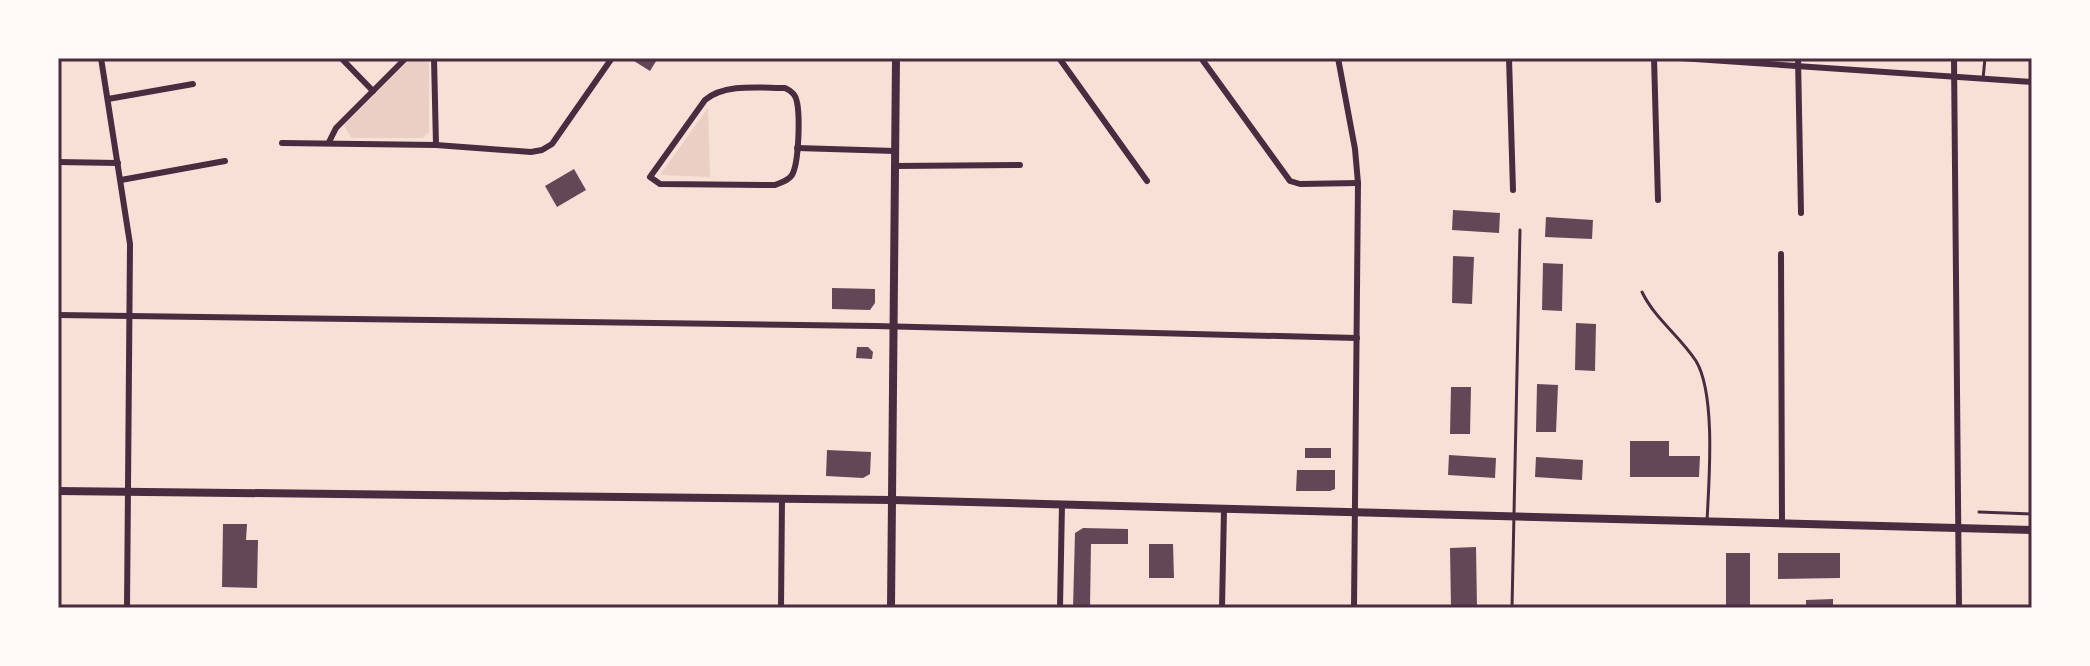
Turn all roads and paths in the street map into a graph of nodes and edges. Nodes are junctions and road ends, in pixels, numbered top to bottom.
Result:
1 (101, 58) edge
2 (341, 58) edge
3 (406, 58) edge
4 (434, 58) edge
5 (612, 58) edge
6 (896, 58) edge
7 (1059, 58) edge
8 (1201, 58) edge
9 (1338, 58) edge
10 (1509, 58) edge
11 (1654, 58) edge
12 (1680, 58) edge
13 (1954, 58) edge
14 (1985, 58) edge
15 (1798, 62) edge
16 (1954, 77) junction
17 (1983, 79) junction
18 (2032, 82) edge
19 (193, 84) dead end
20 (373, 91) junction
21 (108, 99) junction
22 (329, 142) junction
23 (282, 143) dead end
24 (436, 145) junction
25 (797, 148) junction
26 (895, 151) junction
27 (225, 161) dead end
28 (58, 162) edge
29 (118, 163) junction
30 (1020, 165) dead end
31 (895, 166) junction
32 (121, 180) junction
33 (1147, 181) dead end
34 (1358, 183) junction
35 (1513, 190) dead end
36 (1658, 200) dead end
37 (1801, 213) dead end
38 (1520, 230) dead end
39 (1781, 254) dead end
40 (1642, 292) dead end
41 (58, 315) edge
42 (130, 316) junction
43 (894, 327) junction
44 (1357, 338) junction
45 (58, 491) edge
46 (127, 492) junction
47 (782, 499) junction
48 (892, 500) junction
49 (1062, 504) junction
50 (1224, 509) junction
51 (1356, 512) junction
52 (1979, 512) dead end
53 (2032, 514) edge
54 (1514, 516) junction
55 (1707, 521) junction
56 (1782, 523) junction
57 (1958, 528) junction
58 (2032, 530) edge
59 (127, 608) edge
60 (781, 608) edge
61 (891, 608) edge
62 (1060, 608) edge
63 (1222, 608) edge
64 (1354, 608) edge
65 (1512, 608) edge
66 (1959, 608) edge

1 - 21 street
2 - 20 street
3 - 20 street
4 - 24 street
5 - 24 street
6 - 26 street
7 - 33 street
8 - 34 street
9 - 34 street
10 - 35 street
11 - 36 street
12 - 15 street
13 - 16 street
14 - 17 lane
15 - 16 street
15 - 37 street
16 - 17 street
16 - 57 street
17 - 18 street
19 - 21 street
20 - 22 street
21 - 29 street
22 - 23 street
22 - 24 street
25 - 25 street
25 - 26 street
26 - 31 street
27 - 32 street
28 - 29 street
29 - 32 street
30 - 31 street
31 - 43 street
32 - 42 street
34 - 44 street
38 - 54 lane
39 - 56 street
40 - 55 lane
41 - 42 street
42 - 43 street
42 - 46 street
43 - 44 street
43 - 48 street
44 - 51 street
45 - 46 street
46 - 47 street
46 - 59 street
47 - 48 street
47 - 60 street
48 - 49 street
48 - 61 street
49 - 50 street
49 - 62 street
50 - 51 street
50 - 63 street
51 - 54 street
51 - 64 street
52 - 53 path
54 - 55 street
54 - 65 lane
55 - 56 street
56 - 57 street
57 - 58 street
57 - 66 street

